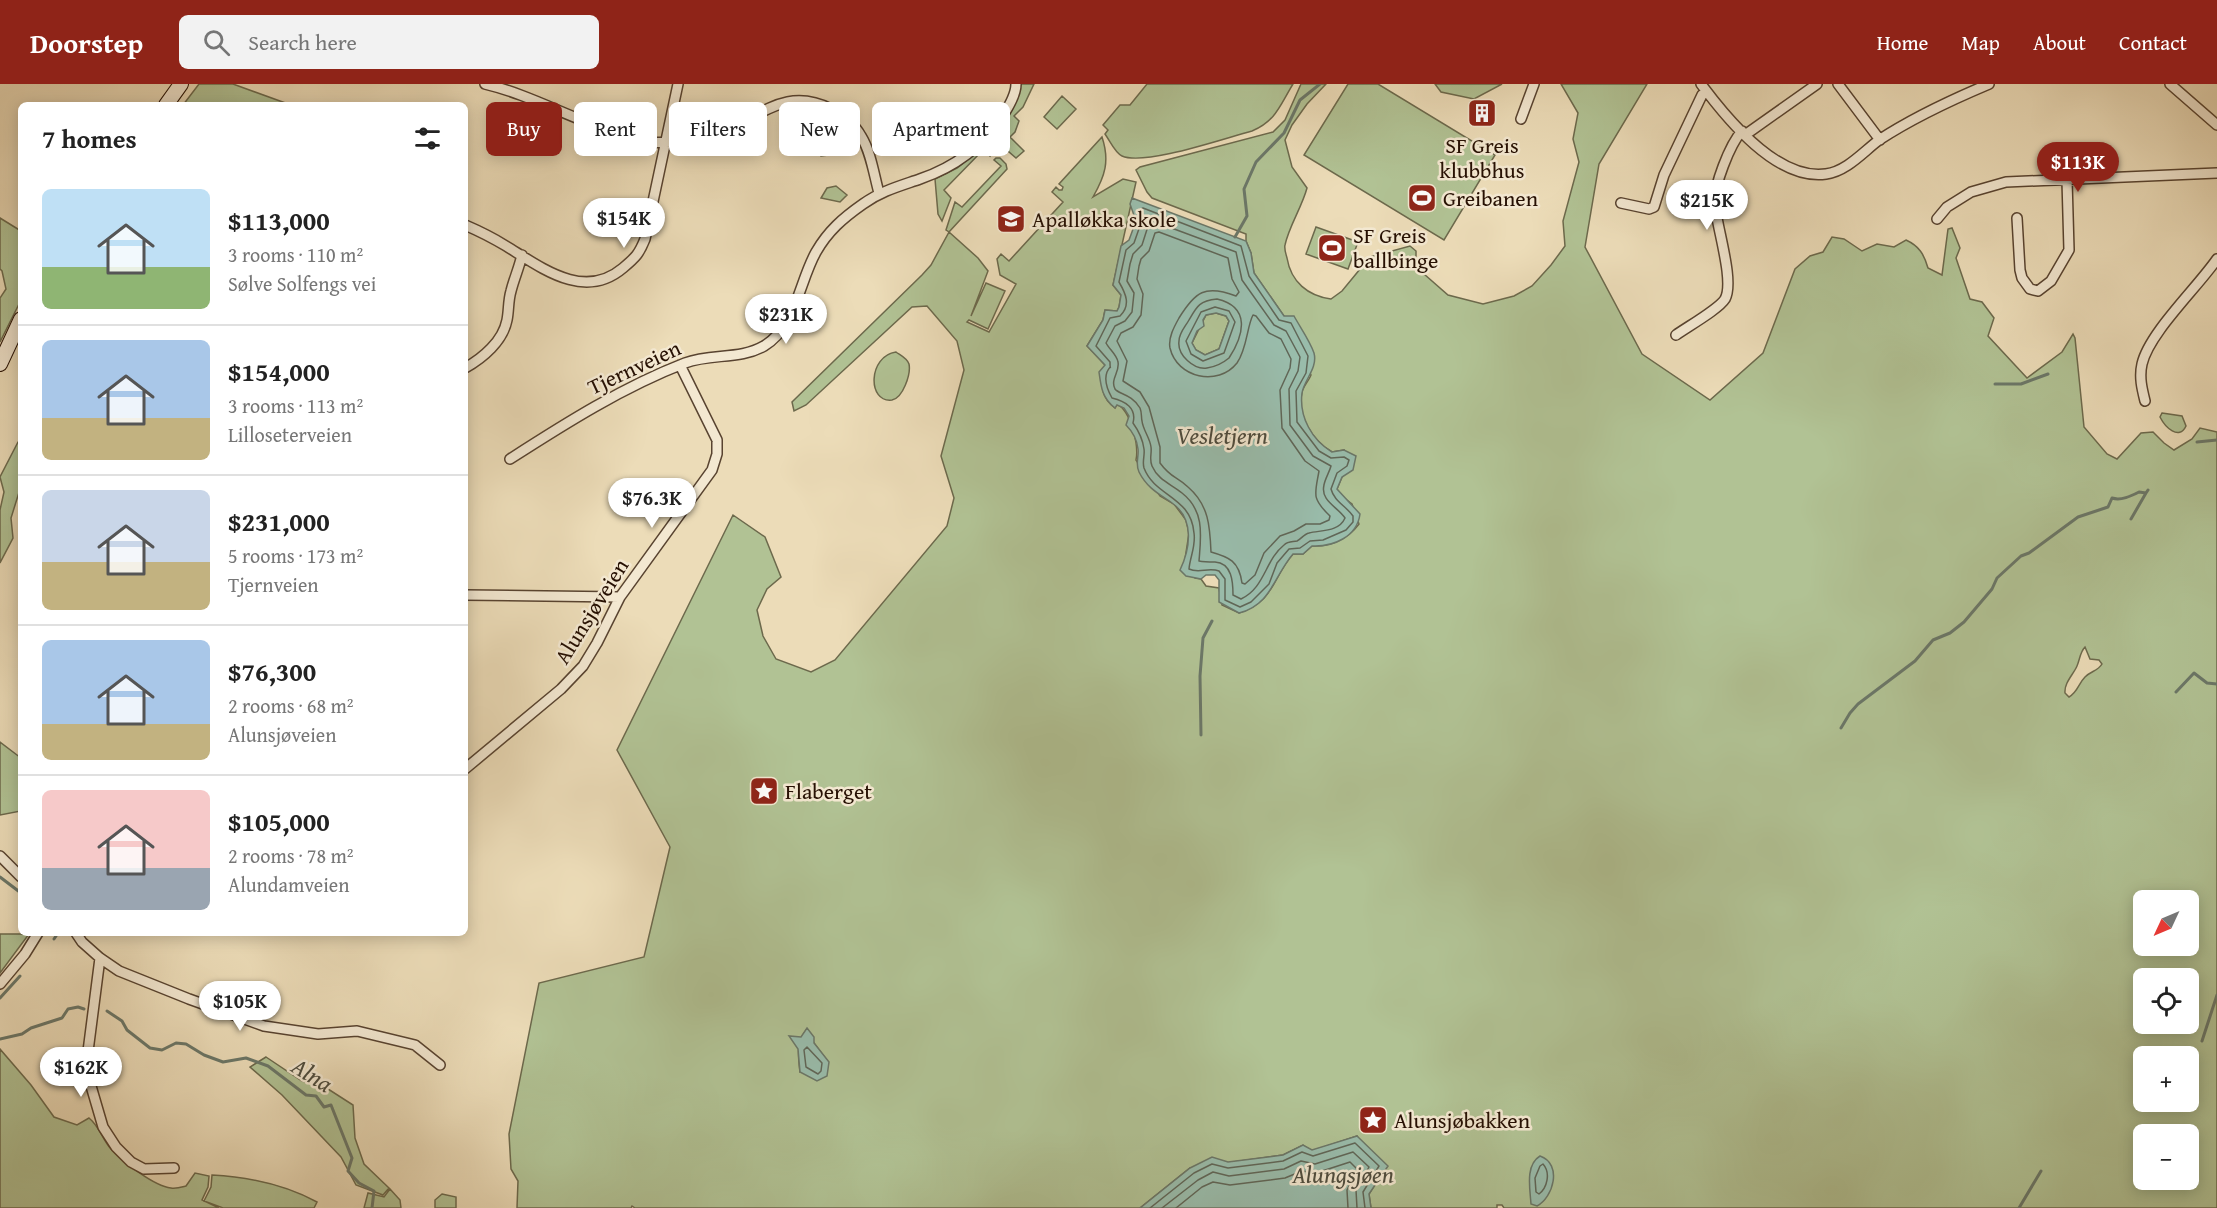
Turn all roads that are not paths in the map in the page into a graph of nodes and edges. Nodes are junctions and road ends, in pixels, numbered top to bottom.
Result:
1 (181, 84) edge
2 (485, 84) edge
3 (678, 84) edge
4 (1016, 84) edge
5 (1534, 84) edge
6 (1817, 84) edge
7 (1838, 84) edge
8 (1989, 84) edge
9 (2170, 84) edge
10 (1703, 88) edge
11 (168, 102) edge
12 (1521, 119) dead end
13 (2217, 125) edge
14 (1743, 133) junction
15 (1880, 140) junction
16 (665, 142) junction
17 (2217, 173) edge
18 (2067, 180) junction
19 (879, 193) junction
20 (1621, 203) dead end
21 (2017, 218) dead end
22 (1937, 219) dead end
23 (468, 226) edge
24 (522, 255) junction
25 (2217, 259) edge
26 (18, 325) edge
27 (1676, 335) dead end
28 (0, 364) edge
29 (680, 365) junction
30 (468, 366) edge
31 (2145, 401) dead end
32 (510, 459) dead end
33 (468, 595) edge
34 (620, 597) junction
35 (468, 766) edge
36 (0, 856) edge
37 (18, 874) edge
38 (36, 936) edge
39 (78, 936) edge
40 (100, 958) junction
41 (0, 984) edge
42 (440, 1065) dead end
43 (174, 1168) dead end

1 - 11 street
2 - 16 street
3 - 16 street
4 - 19 street, Tjernveien
5 - 12 street
6 - 14 street
7 - 15 street
8 - 15 street
9 - 13 street
10 - 14 street
10 - 20 street
14 - 15 street
14 - 27 street
16 - 19 street
16 - 24 street
17 - 18 street
18 - 21 street
18 - 22 street
19 - 29 street, Tjernveien
23 - 24 street
24 - 30 street
25 - 31 street
26 - 28 street
29 - 32 street, Tjernveien
29 - 34 street, Alunsjøveien
33 - 34 street
34 - 35 street, Alunsjøveien
36 - 37 street
38 - 41 street
39 - 40 street
40 - 42 street
40 - 43 street

